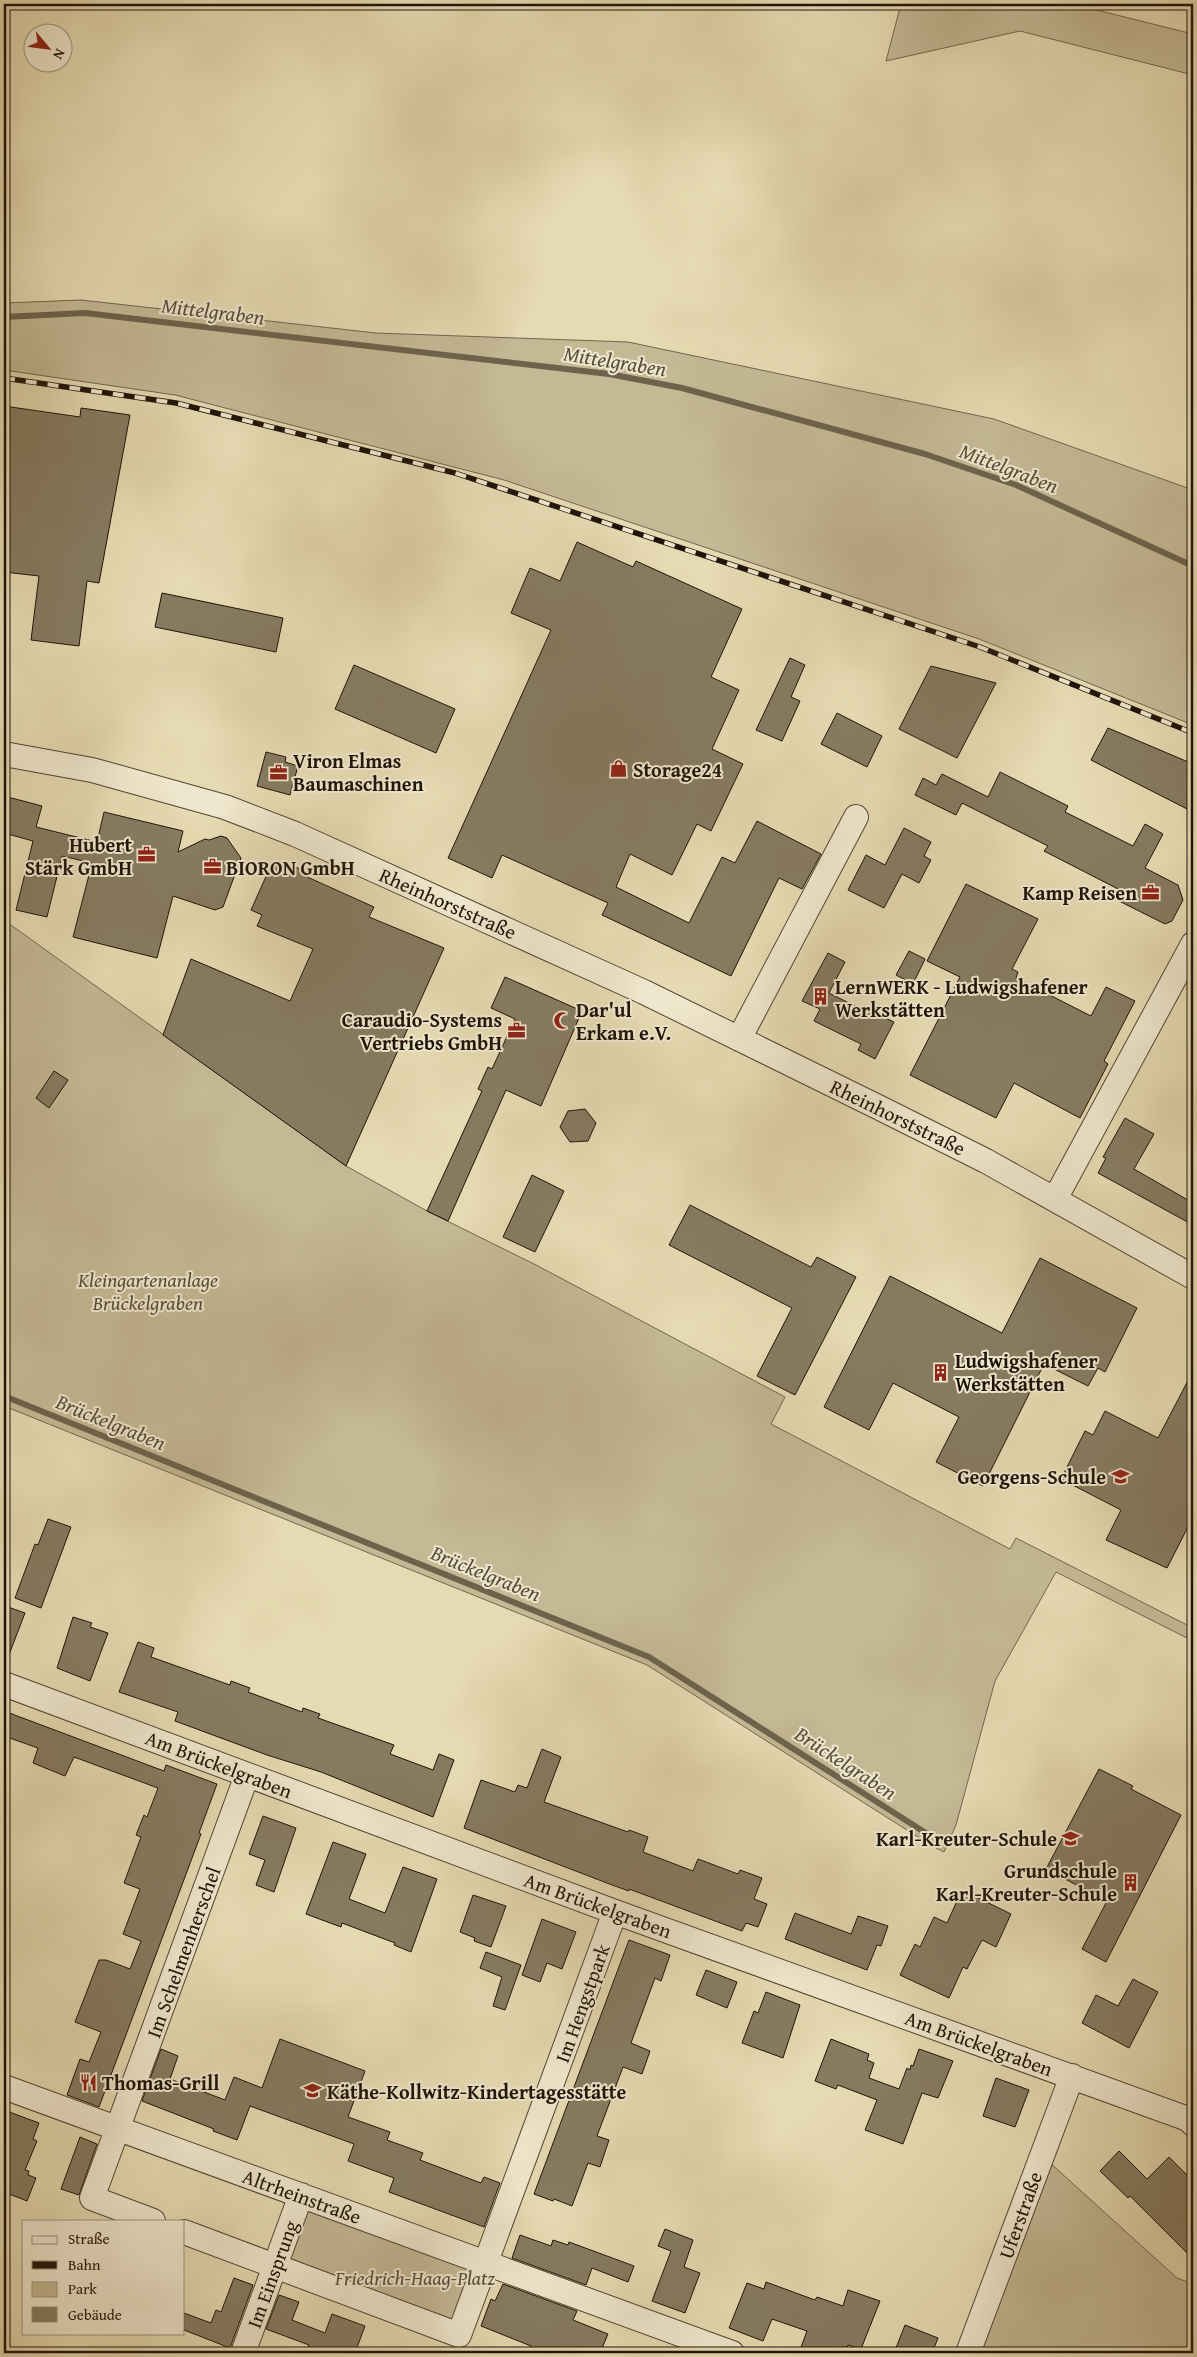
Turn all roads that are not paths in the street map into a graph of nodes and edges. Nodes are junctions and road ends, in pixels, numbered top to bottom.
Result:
1 (4, 754) edge
2 (856, 817) dead end
3 (1193, 944) edge
4 (739, 1039) junction
5 (1055, 1199) junction
6 (1193, 1278) edge
7 (4, 1684) edge
8 (247, 1775) junction
9 (615, 1912) junction
10 (1072, 2076) junction
11 (4, 2087) edge
12 (1193, 2124) edge
13 (118, 2129) junction
14 (301, 2195) junction
15 (150, 2220) edge
16 (185, 2232) edge
17 (486, 2263) junction
18 (275, 2266) junction
19 (243, 2353) edge
20 (732, 2353) edge
21 (968, 2353) edge

1 - 4 street, Rheinhorststraße
2 - 4 street
3 - 5 street
4 - 5 street, Rheinhorststraße
5 - 6 street, Rheinhorststraße
7 - 8 street, Am Brückelgraben
8 - 9 street, Am Brückelgraben
8 - 13 street, Im Schelmenherschel
9 - 10 street, Am Brückelgraben
9 - 17 street, Im Hengstpark
10 - 12 street, Am Brückelgraben
10 - 21 street, Uferstraße
11 - 13 street, Altrheinstraße
13 - 14 street, Altrheinstraße
13 - 15 street
14 - 17 street, Altrheinstraße
14 - 18 street, Im Einsprung
16 - 18 street
17 - 18 street
17 - 20 street, Altrheinstraße
18 - 19 street, Im Einsprung

